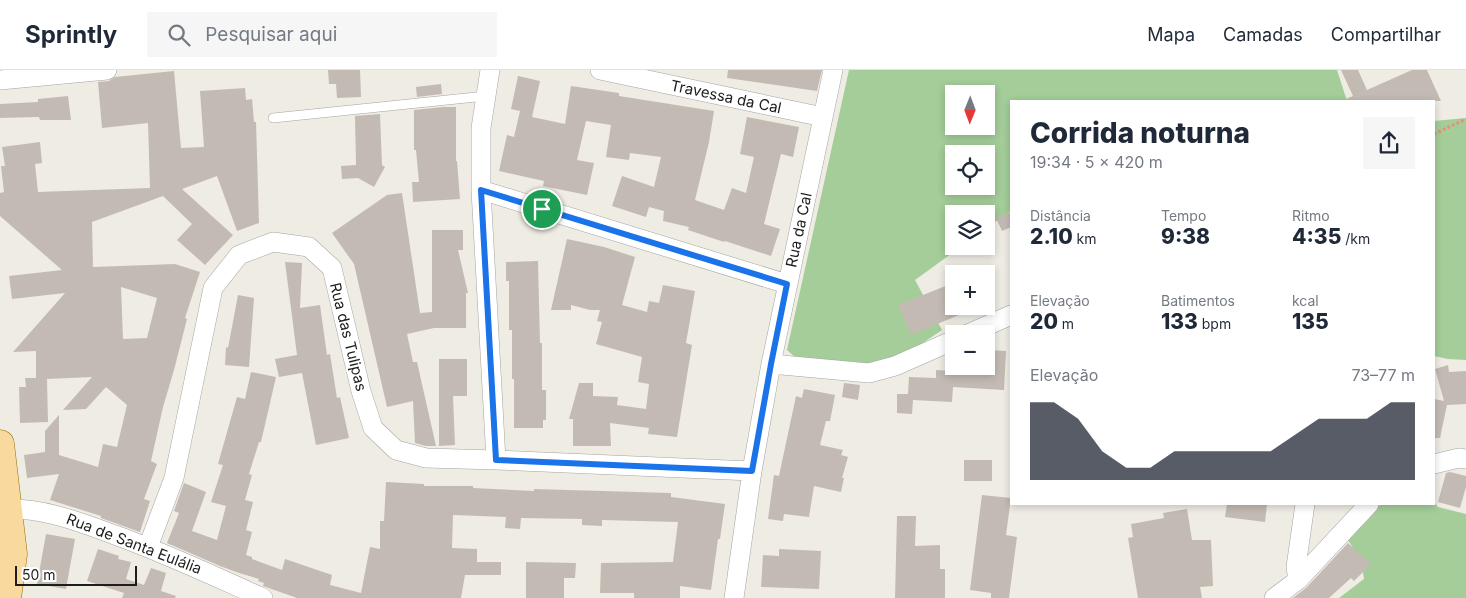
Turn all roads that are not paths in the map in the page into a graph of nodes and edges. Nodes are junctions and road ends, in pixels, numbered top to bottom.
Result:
1 (107, 70) edge
2 (490, 70) edge
3 (600, 70) edge
4 (834, 70) edge
5 (0, 80) edge
6 (486, 96) junction
7 (823, 117) junction
8 (273, 118) dead end
9 (481, 190) junction
10 (787, 284) junction
11 (1010, 315) edge
12 (988, 325) edge
13 (945, 344) edge
14 (771, 364) junction
15 (0, 444) edge
16 (1466, 459) edge
17 (496, 460) junction
18 (1435, 464) edge
19 (752, 471) junction
20 (1305, 505) edge
21 (1368, 505) edge
22 (4, 508) edge
23 (148, 547) junction
24 (1298, 580) junction
25 (7, 598) edge
26 (263, 598) edge
27 (734, 598) edge
28 (1274, 598) edge

1 - 5 street
2 - 6 street
3 - 7 street, Travessa da Cal
4 - 7 street, Rua da Cal
6 - 8 lane
6 - 9 street
7 - 10 street, Rua da Cal
9 - 10 street
9 - 17 street
10 - 14 street, Rua da Cal
11 - 12 street
13 - 14 street
14 - 19 street, Rua da Cal
15 - 22 main road
16 - 18 street
17 - 19 street, Rua das Tulipas
17 - 23 street, Rua das Tulipas
19 - 27 street, Rua da Cal
20 - 24 street
21 - 24 street
22 - 23 street, Rua de Santa Eulália
22 - 25 main road
23 - 26 street, Rua de Santa Eulália
24 - 28 street

